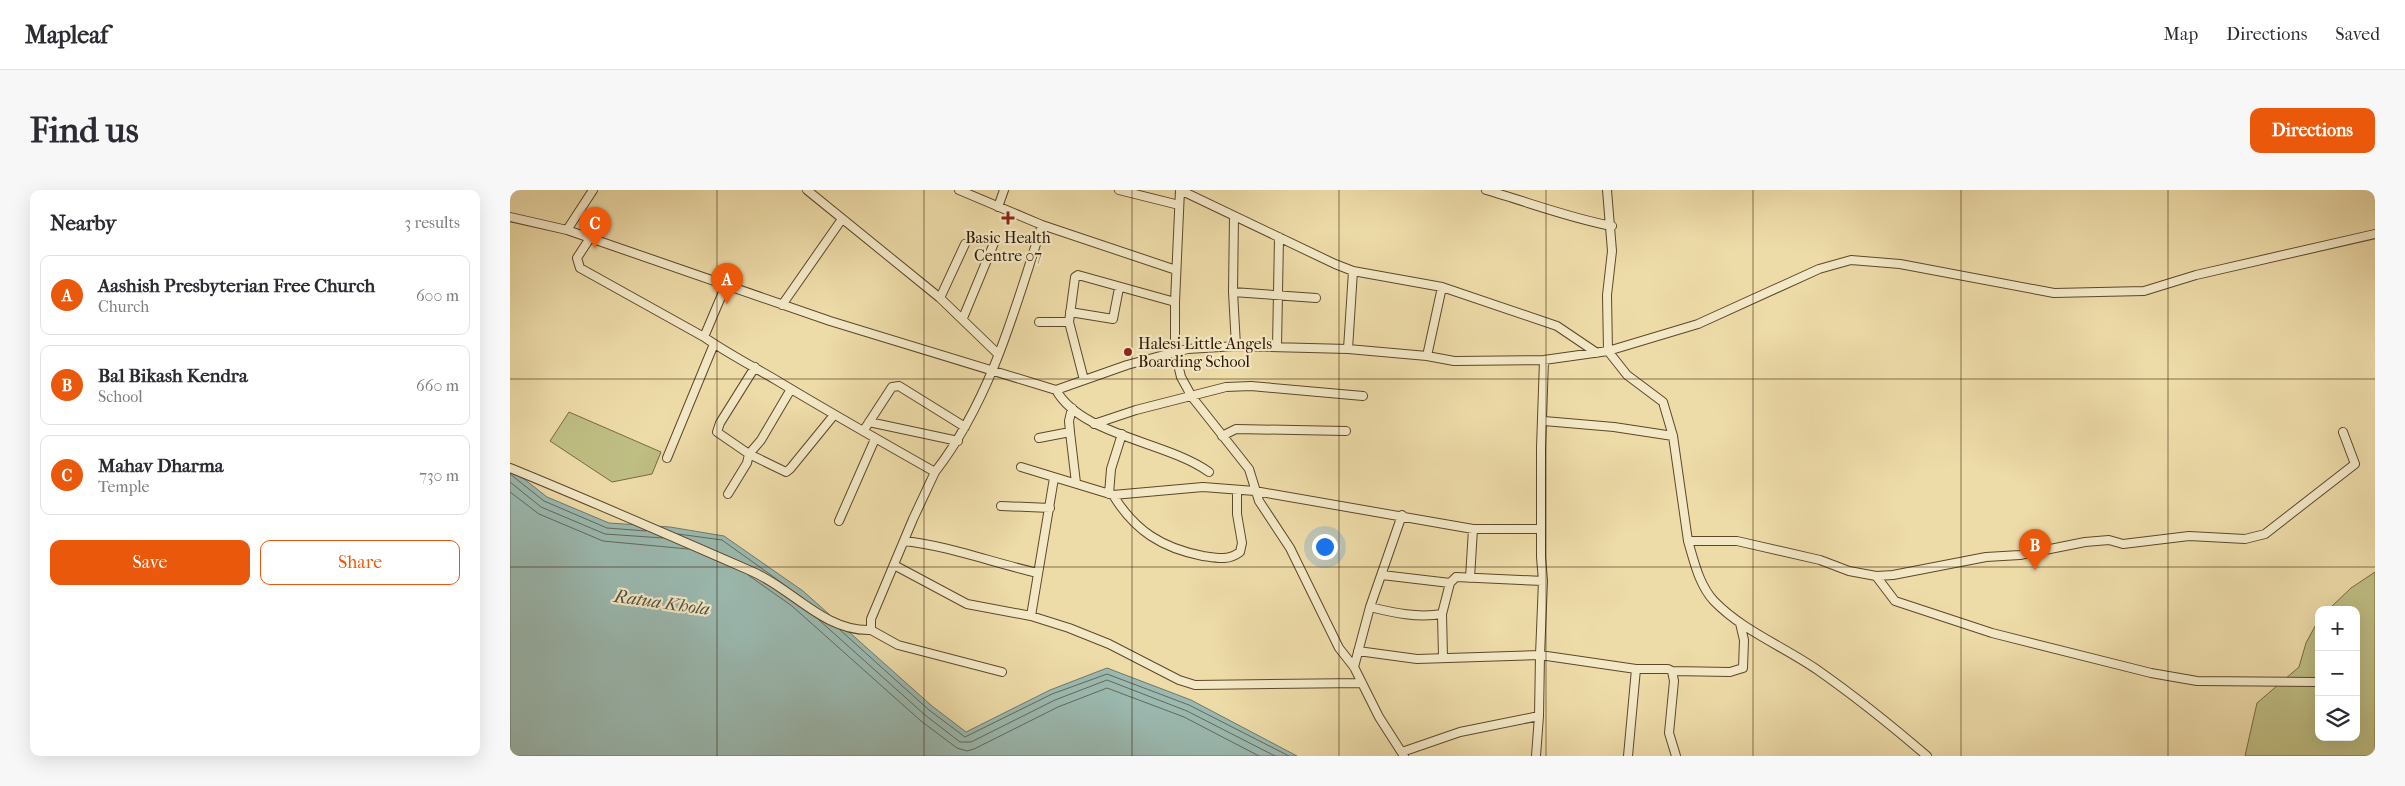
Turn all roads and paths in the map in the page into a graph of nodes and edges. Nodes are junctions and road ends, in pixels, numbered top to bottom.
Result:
1 (593, 190) edge
2 (806, 190) edge
3 (959, 190) edge
4 (1004, 190) edge
5 (1119, 190) edge
6 (1180, 190) edge
7 (1486, 190) edge
8 (1607, 190) edge
9 (1179, 205) junction
10 (998, 207) junction
11 (510, 216) edge
12 (1234, 216) junction
13 (842, 219) junction
14 (1042, 225) junction
15 (1612, 226) junction
16 (567, 230) junction
17 (2375, 234) edge
18 (1279, 236) junction
19 (590, 238) junction
20 (994, 243) dead end
21 (965, 244) dead end
22 (1176, 270) junction
23 (1353, 271) junction
24 (726, 285) junction
25 (1442, 287) junction
26 (1119, 288) junction
27 (1233, 292) junction
28 (1277, 295) junction
29 (940, 298) junction
30 (1316, 298) dead end
31 (1174, 302) junction
32 (782, 305) junction
33 (1070, 312) junction
34 (963, 318) junction
35 (1039, 322) dead end
36 (1069, 322) junction
37 (704, 337) junction
38 (714, 344) junction
39 (1236, 346) junction
40 (1277, 347) junction
41 (1348, 349) junction
42 (1608, 351) junction
43 (1175, 352) junction
44 (1597, 353) junction
45 (998, 354) junction
46 (1427, 356) junction
47 (1544, 360) junction
48 (755, 368) junction
49 (992, 369) junction
50 (1084, 380) junction
51 (791, 389) junction
52 (1056, 390) junction
53 (1363, 396) dead end
54 (1192, 397) junction
55 (1072, 408) junction
56 (834, 415) junction
57 (1544, 421) junction
58 (869, 422) junction
59 (1094, 424) junction
60 (965, 427) junction
61 (864, 430) junction
62 (1346, 431) dead end
63 (1070, 432) junction
64 (2343, 432) dead end
65 (1122, 434) junction
66 (1222, 436) junction
67 (1673, 436) junction
68 (1039, 438) dead end
69 (875, 439) junction
70 (958, 441) junction
71 (749, 454) junction
72 (667, 458) dead end
73 (1021, 467) dead end
74 (510, 468) edge
75 (935, 472) junction
76 (1209, 472) dead end
77 (1054, 478) junction
78 (1076, 483) junction
79 (1238, 490) junction
80 (1255, 491) junction
81 (728, 494) dead end
82 (1111, 495) junction
83 (1001, 506) dead end
84 (1050, 508) junction
85 (1402, 515) junction
86 (840, 520) dead end
87 (1473, 529) junction
88 (1541, 529) junction
89 (904, 541) junction
90 (1688, 542) junction
91 (894, 565) junction
92 (1038, 573) junction
93 (1382, 574) junction
94 (1876, 576) junction
95 (1470, 578) junction
96 (1543, 581) junction
97 (1450, 583) junction
98 (1370, 607) junction
99 (1442, 614) junction
100 (1031, 616) junction
101 (1740, 623) junction
102 (871, 630) junction
103 (1358, 651) junction
104 (1540, 655) junction
105 (1443, 657) junction
106 (1354, 667) junction
107 (1636, 669) junction
108 (1002, 672) dead end
109 (1672, 672) junction
110 (2315, 682) edge
111 (1362, 684) junction
112 (1540, 716) junction
113 (1403, 754) edge
114 (1536, 756) edge
115 (1628, 756) edge
116 (1676, 756) edge
117 (1927, 756) edge

1 - 16 street
2 - 13 street
3 - 10 street
4 - 10 street
5 - 9 street
6 - 9 street
6 - 12 street
7 - 15 street
8 - 15 street
9 - 22 street
10 - 14 street
11 - 16 street
12 - 18 street
12 - 27 street
13 - 29 street
13 - 32 street
14 - 22 street
14 - 45 street
15 - 42 street
16 - 19 street
17 - 42 street
18 - 23 street
18 - 28 street
19 - 24 street
19 - 37 street
20 - 34 street
21 - 29 street
22 - 31 street
23 - 25 street
23 - 41 street
24 - 32 street
24 - 37 street
25 - 44 street
25 - 46 street
26 - 31 street
26 - 33 street
26 - 33 street
27 - 28 street
27 - 39 street
28 - 30 street
28 - 40 street
29 - 34 street
31 - 43 street
32 - 49 street
33 - 36 street
34 - 45 street
35 - 36 street
36 - 50 street
37 - 38 street
38 - 48 street
38 - 72 street
39 - 40 street
39 - 43 street
40 - 41 street
41 - 46 street
42 - 44 street
42 - 67 street
43 - 50 street
43 - 54 street
44 - 47 street
45 - 49 street
46 - 47 street
47 - 57 street
48 - 51 street
48 - 71 street
49 - 52 street
49 - 60 street
50 - 52 street
51 - 56 street
51 - 71 street
52 - 55 street
53 - 54 street
54 - 59 street
54 - 66 street
55 - 59 street
55 - 63 street
56 - 61 street
56 - 71 street
57 - 67 street
57 - 88 street
58 - 60 street
58 - 61 street
58 - 70 street
59 - 65 street
60 - 70 street
61 - 69 street
62 - 66 street
63 - 68 street
63 - 78 street
64 - 94 street
65 - 76 street
65 - 82 street
66 - 80 street
67 - 90 street
69 - 75 street
69 - 86 street
70 - 75 street
71 - 81 street
73 - 77 street
74 - 102 street
75 - 89 street
77 - 78 street
77 - 84 street
78 - 82 street
79 - 80 street
79 - 82 street
79 - 82 street
80 - 85 street
80 - 106 street
83 - 84 street
84 - 92 street
85 - 87 street
85 - 93 street
87 - 88 street
87 - 95 street
88 - 96 street
89 - 91 street
89 - 92 street
90 - 94 street
90 - 101 street
91 - 100 street
91 - 102 street
92 - 100 street
93 - 97 street
93 - 98 street
94 - 110 street
95 - 96 street
95 - 97 street
96 - 104 street
97 - 99 street
98 - 99 street
98 - 103 street
99 - 105 street
100 - 111 street
101 - 109 street
101 - 117 street
102 - 108 street
103 - 105 street
103 - 106 street
104 - 105 street
104 - 107 street
104 - 112 street
106 - 111 street
107 - 109 street
107 - 115 street
109 - 116 street
111 - 113 street
112 - 113 street
112 - 114 street

